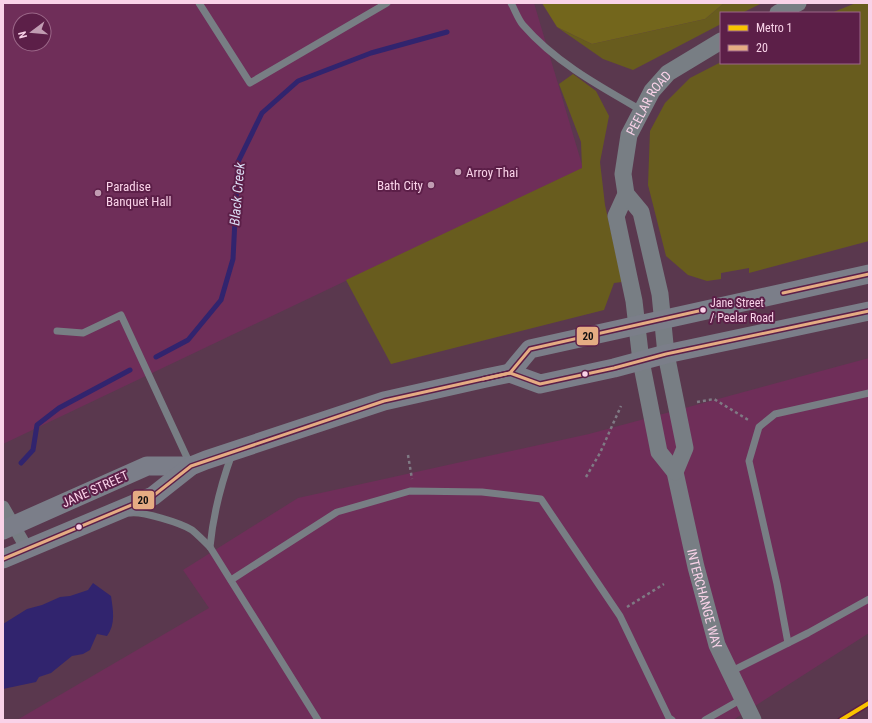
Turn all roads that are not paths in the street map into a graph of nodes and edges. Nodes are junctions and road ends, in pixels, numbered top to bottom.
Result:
1 (200, 3) edge
2 (387, 3) edge
3 (512, 3) edge
4 (798, 3) edge
5 (780, 12) edge
6 (720, 43) edge
7 (641, 110) junction
8 (626, 194) junction
9 (869, 274) edge
10 (869, 311) edge
11 (662, 319) junction
12 (637, 325) junction
13 (57, 331) dead end
14 (666, 354) junction
15 (641, 361) junction
16 (510, 373) junction
17 (869, 393) edge
18 (233, 451) junction
19 (191, 466) junction
20 (675, 472) junction
21 (3, 507) edge
22 (110, 515) junction
23 (8, 528) edge
24 (210, 547) junction
25 (27, 549) junction
26 (3, 560) edge
27 (231, 580) junction
28 (869, 600) edge
29 (788, 643) junction
30 (730, 672) junction
31 (743, 699) junction
32 (318, 720) edge
33 (672, 720) edge
34 (705, 720) edge
35 (752, 720) edge

1 - 2 lane
3 - 7 lane
4 - 5 street
6 - 7 street, PEELAR ROAD
7 - 8 street, PEELAR ROAD
8 - 11 street
8 - 12 street
9 - 11 main road
10 - 14 main road
11 - 12 main road
11 - 14 street
12 - 15 street, INTERCHANGE WAY
12 - 16 main road
13 - 19 lane
14 - 15 main road
14 - 20 street
15 - 16 main road
15 - 20 street, INTERCHANGE WAY
16 - 18 main road, JANE STREET
17 - 29 lane
18 - 19 main road, JANE STREET
18 - 24 lane
19 - 22 main road, JANE STREET
19 - 23 main road, JANE STREET
20 - 30 street, INTERCHANGE WAY
21 - 23 street
22 - 24 lane
22 - 25 main road, JANE STREET
23 - 25 street
24 - 27 lane
25 - 26 main road, JANE STREET
27 - 32 lane
27 - 33 lane
28 - 29 lane
29 - 30 lane
30 - 31 street, INTERCHANGE WAY
31 - 34 lane
31 - 35 street, INTERCHANGE WAY

